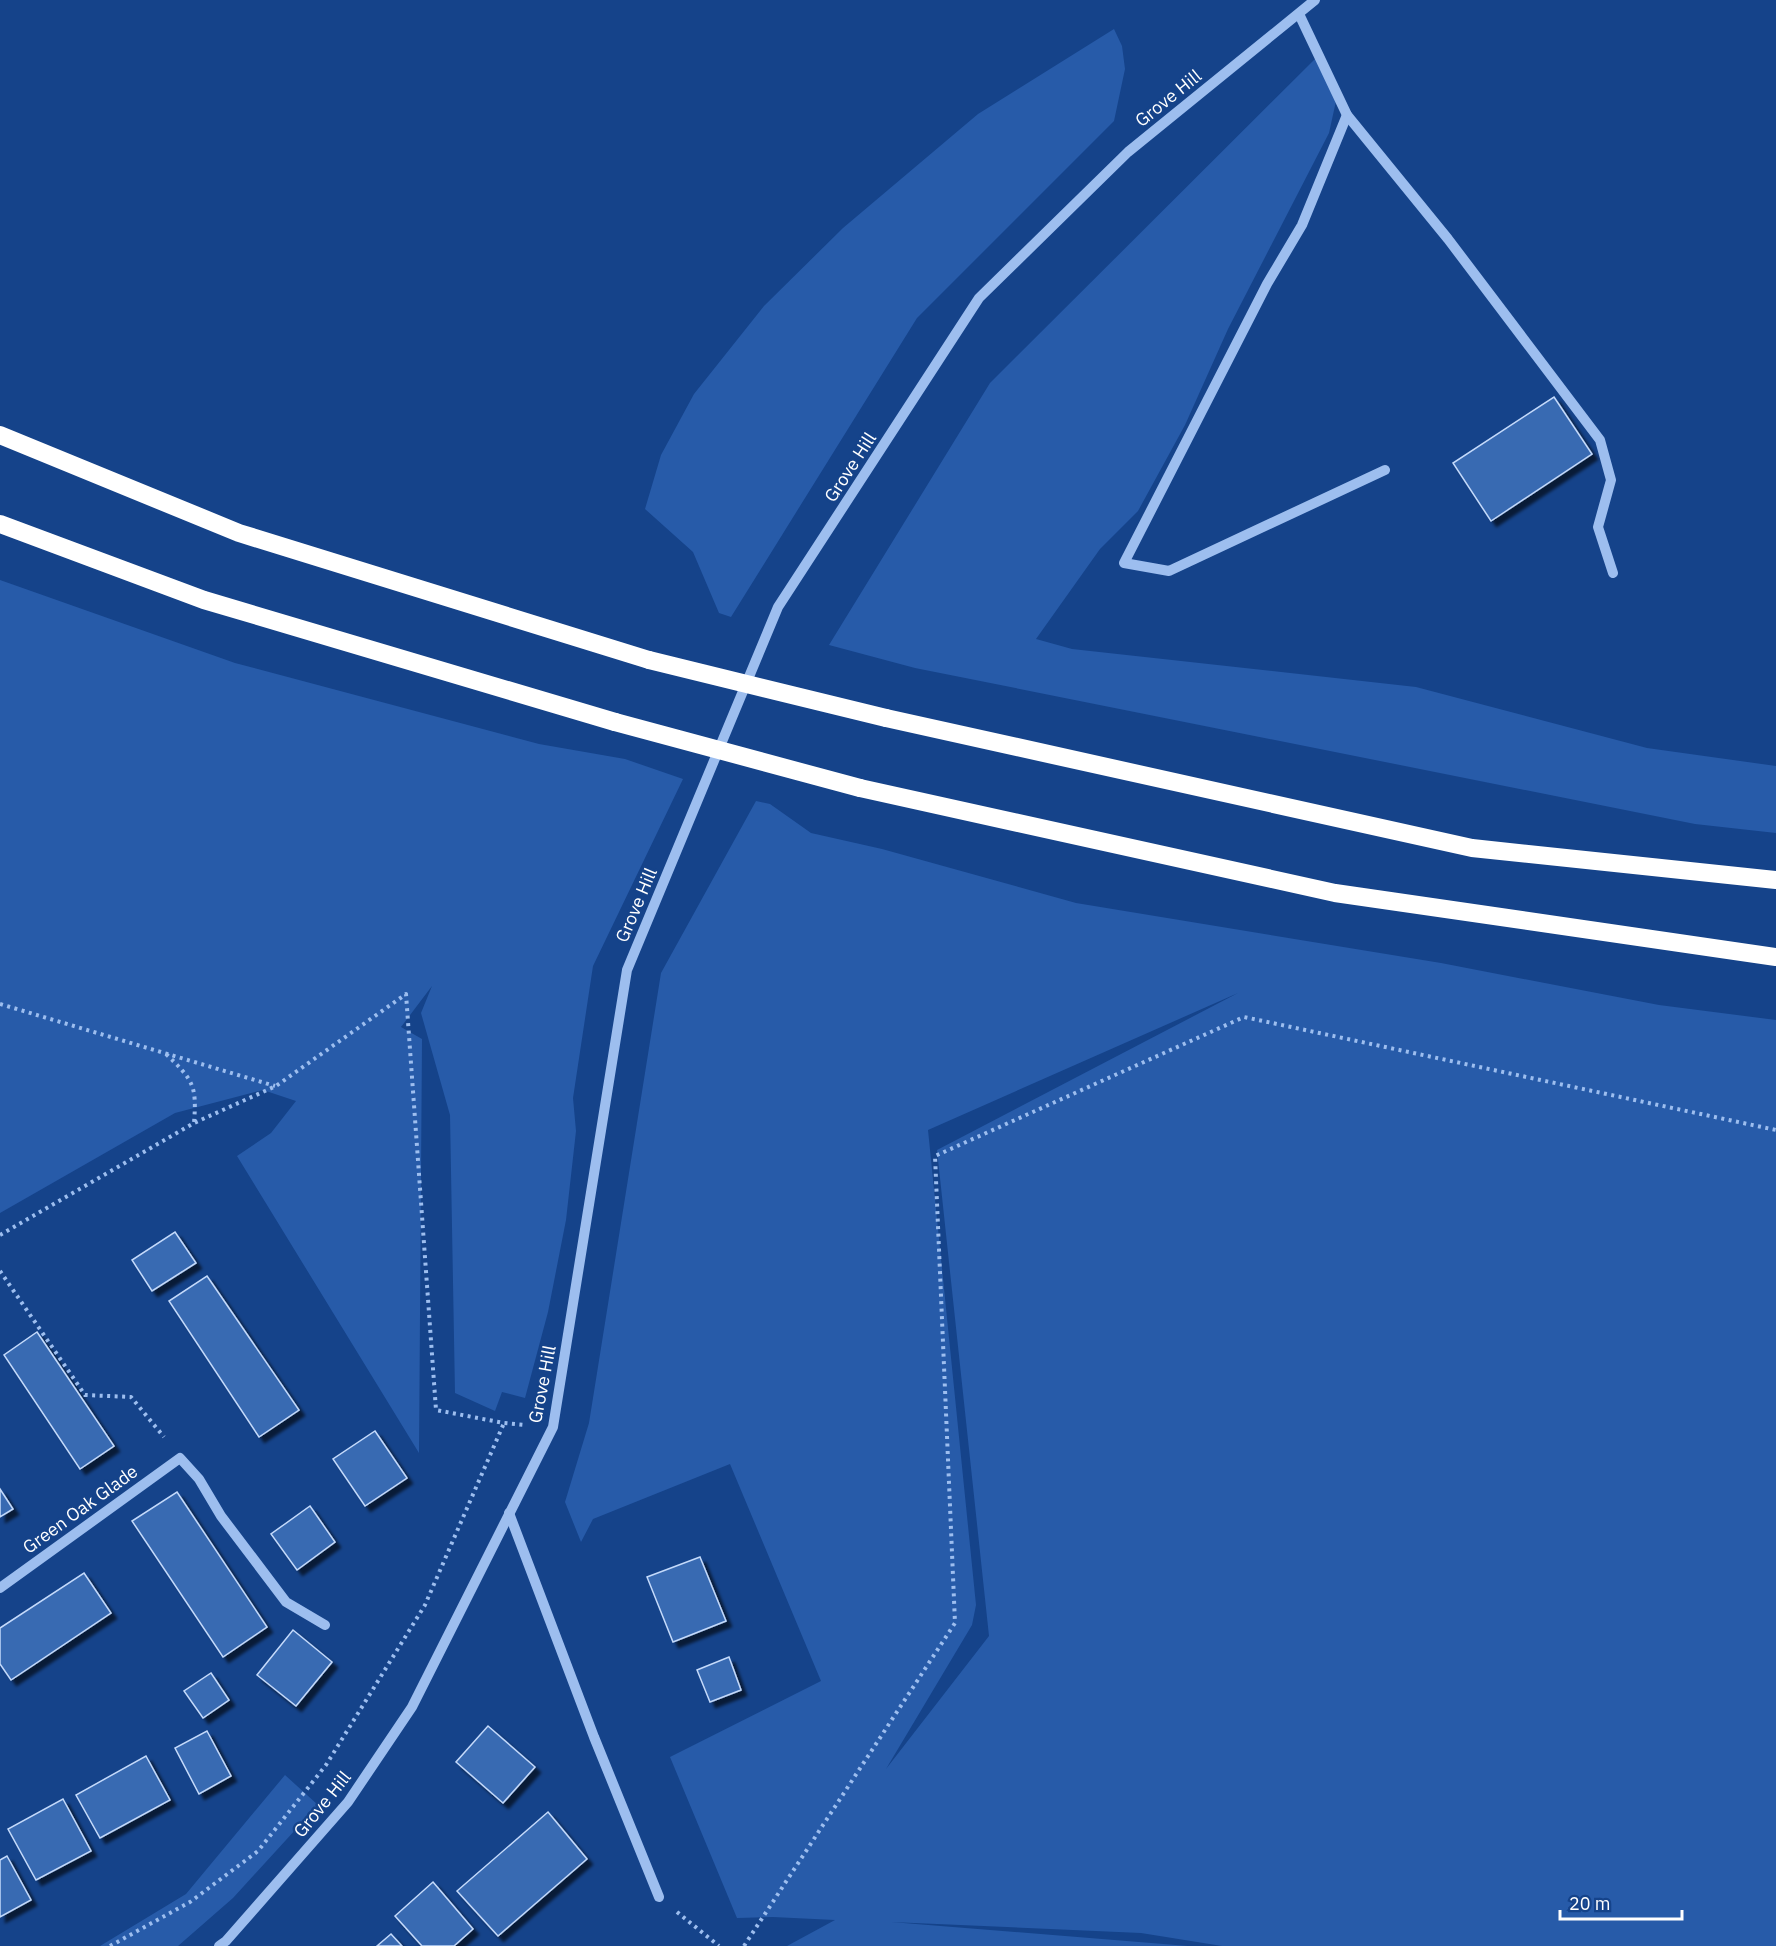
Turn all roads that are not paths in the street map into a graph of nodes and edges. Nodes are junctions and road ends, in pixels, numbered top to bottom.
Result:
1 (1315, 0) edge
2 (1299, 14) junction
3 (1347, 116) junction
4 (0, 435) edge
5 (1385, 470) dead end
6 (0, 524) edge
7 (1612, 573) dead end
8 (1776, 880) edge
9 (1776, 957) edge
10 (509, 1513) junction
11 (0, 1588) edge
12 (325, 1625) dead end
13 (659, 1897) road end
14 (225, 1944) edge

1 - 2 street, Grove Hill
2 - 3 street
2 - 10 street, Grove Hill
3 - 5 street
3 - 7 street
4 - 8 highway, bridge
6 - 9 highway, bridge
10 - 13 street
10 - 14 street, Grove Hill
11 - 12 street, Green Oak Glade

